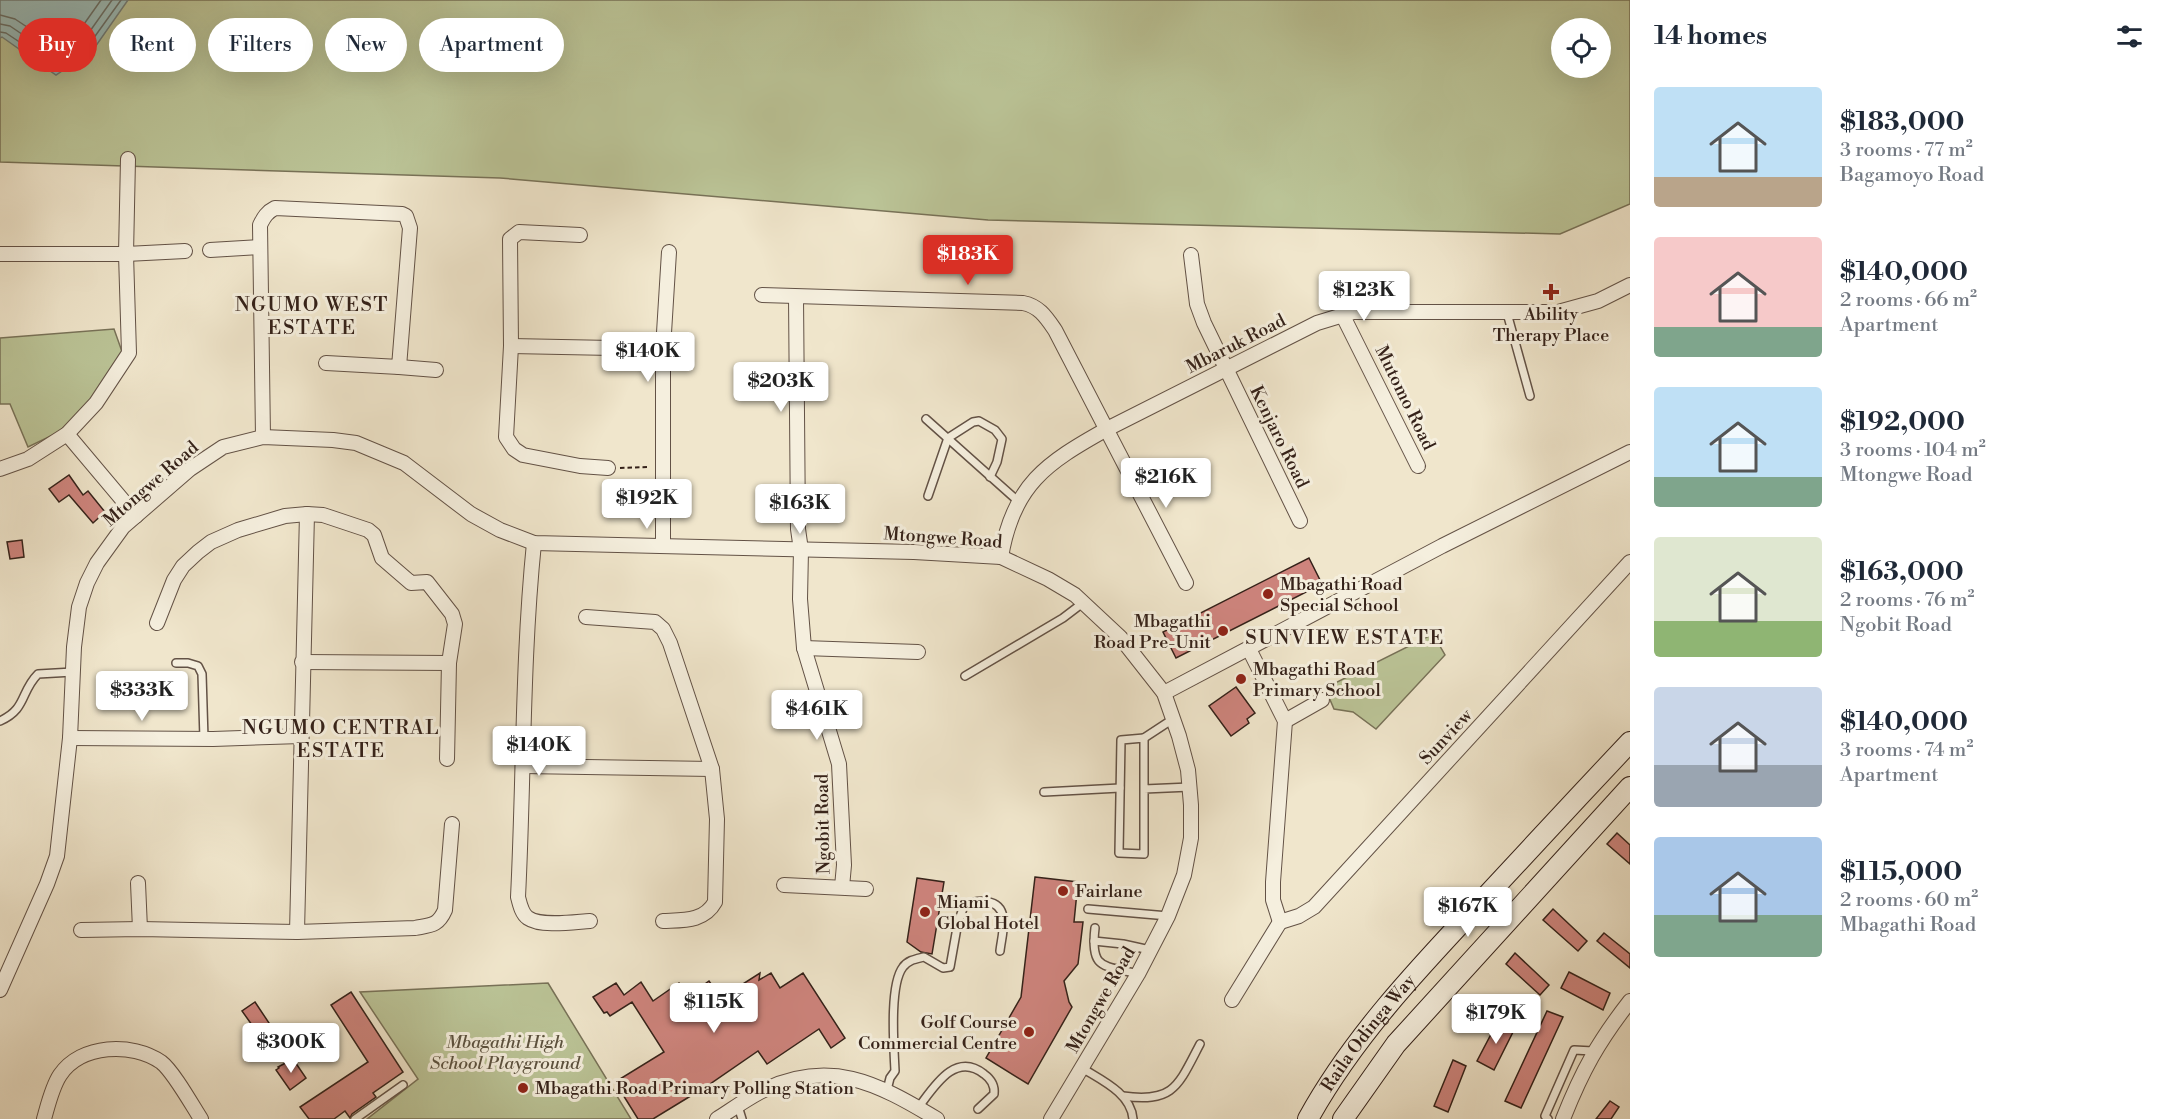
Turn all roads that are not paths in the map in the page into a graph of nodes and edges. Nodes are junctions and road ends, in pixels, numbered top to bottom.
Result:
1 (128, 159) dead end
2 (580, 235) dead end
3 (260, 247) junction
4 (210, 250) dead end
5 (186, 251) dead end
6 (669, 252) dead end
7 (0, 254) edge
8 (126, 254) junction
9 (1191, 255) dead end
10 (1630, 285) edge
11 (762, 295) dead end
12 (796, 297) junction
13 (1507, 313) junction
14 (1342, 314) junction
15 (511, 346) junction
16 (663, 349) junction
17 (326, 363) dead end
18 (399, 367) junction
19 (1225, 369) junction
20 (436, 370) dead end
21 (1530, 396) dead end
22 (926, 419) dead end
23 (1107, 429) junction
24 (67, 434) junction
25 (263, 437) junction
26 (948, 438) junction
27 (1630, 452) edge
28 (1418, 466) dead end
29 (608, 468) road end
30 (0, 469) edge
31 (990, 477) junction
32 (928, 496) dead end
33 (1019, 502) junction
34 (307, 514) junction
35 (136, 516) junction
36 (1300, 521) dead end
37 (534, 543) junction
38 (663, 546) junction
39 (801, 550) junction
40 (1001, 557) junction
41 (1630, 562) edge
42 (1186, 583) dead end
43 (1084, 603) junction
44 (586, 617) dead end
45 (157, 623) dead end
46 (804, 648) junction
47 (1249, 649) junction
48 (918, 652) dead end
49 (302, 662) junction
50 (176, 663) dead end
51 (449, 663) junction
52 (73, 672) junction
53 (965, 676) dead end
54 (1164, 693) junction
55 (1322, 700) dead end
56 (1173, 719) junction
57 (0, 721) edge
58 (1285, 721) junction
59 (301, 736) junction
60 (70, 738) junction
61 (204, 738) junction
62 (1144, 738) junction
63 (1630, 742) edge
64 (447, 759) dead end
65 (1620, 761) edge
66 (523, 766) junction
67 (712, 769) junction
68 (1190, 787) junction
69 (1630, 787) edge
70 (1120, 788) junction
71 (1144, 789) junction
72 (1044, 792) dead end
73 (452, 824) dead end
74 (138, 883) dead end
75 (784, 885) dead end
76 (842, 887) junction
77 (866, 889) dead end
78 (1089, 909) dead end
79 (1168, 916) junction
80 (590, 921) dead end
81 (663, 921) dead end
82 (1280, 922) junction
83 (1095, 928) dead end
84 (140, 929) junction
85 (81, 930) dead end
86 (297, 932) junction
87 (1094, 940) junction
88 (1150, 950) junction
89 (1000, 951) dead end
90 (1138, 974) junction
91 (0, 988) edge
92 (1232, 1000) dead end
93 (1630, 1001) edge
94 (1200, 1044) dead end
95 (1593, 1051) junction
96 (1082, 1068) junction
97 (403, 1085) dead end
98 (887, 1090) junction
99 (1123, 1096) junction
100 (918, 1108) junction
101 (978, 1109) dead end
102 (740, 1112) edge
103 (44, 1119) edge
104 (201, 1119) edge
105 (355, 1119) edge
106 (717, 1119) edge
107 (937, 1119) edge
108 (1051, 1119) edge
109 (1133, 1119) edge
110 (1308, 1119) edge
111 (1343, 1119) edge
112 (1548, 1119) edge
113 (1563, 1119) edge

1 - 8 street
2 - 15 street
3 - 4 street
3 - 18 street
3 - 25 street
5 - 8 street
6 - 16 street
7 - 8 street
8 - 24 street
9 - 19 street, Kenjaro Road
10 - 13 street, Mbaruk Road
11 - 12 street
12 - 23 street
12 - 39 street, Ngobit Road
13 - 14 street, Mbaruk Road
13 - 21 lane
14 - 19 street, Mbaruk Road
14 - 28 street, Mutomo Road
15 - 16 street
15 - 29 street
16 - 38 street
17 - 18 street
18 - 20 street
19 - 23 street, Mbaruk Road
19 - 36 street, Kenjaro Road
22 - 26 lane
23 - 33 street, Mbaruk Road
23 - 42 street
24 - 30 street
24 - 35 street
25 - 35 street, Mtongwe Road
25 - 37 street, Mtongwe Road
26 - 31 lane
26 - 31 lane
26 - 32 lane
27 - 47 street
31 - 33 lane
33 - 40 street, Mbaruk Road
34 - 45 street
34 - 49 street
34 - 51 street
35 - 52 street, Mtongwe Road
37 - 38 street, Mtongwe Road
37 - 66 street
38 - 39 street, Mtongwe Road
39 - 40 street, Mtongwe Road
39 - 46 street, Ngobit Road
40 - 43 street, Mtongwe Road
41 - 82 street, Sunview
43 - 53 lane
43 - 54 street, Mtongwe Road
44 - 67 street
46 - 48 street
46 - 76 street, Ngobit Road
47 - 54 street
47 - 58 street
49 - 51 street
49 - 59 street
50 - 61 lane
51 - 64 street
52 - 57 lane
52 - 60 street, Mtongwe Road
54 - 56 street, Mtongwe Road
55 - 58 street
56 - 62 lane
56 - 68 street, Mtongwe Road
58 - 82 street
59 - 61 street
59 - 86 street
60 - 61 street
60 - 91 street, Mtongwe Road
62 - 70 lane
62 - 71 lane
63 - 65 main road, Raila Odinga Way
65 - 110 main road, Raila Odinga Way
66 - 67 street
66 - 80 street
67 - 81 street
68 - 71 lane
68 - 79 street, Mtongwe Road
69 - 111 main road, Raila Odinga Way
70 - 71 lane
70 - 72 lane
73 - 86 street
74 - 84 street
75 - 76 street
76 - 77 street
78 - 79 lane
79 - 88 street, Mtongwe Road
82 - 92 street
83 - 87 lane
84 - 85 street
84 - 86 street
87 - 88 lane
87 - 90 lane
88 - 90 street, Mtongwe Road
89 - 98 lane
90 - 96 street, Mtongwe Road
93 - 95 street
94 - 99 lane
95 - 112 lane
95 - 113 street
96 - 99 lane
96 - 108 street, Mtongwe Road
97 - 105 lane
98 - 100 street
98 - 102 street
99 - 109 lane
100 - 101 lane
100 - 107 street
102 - 106 street
103 - 104 street

